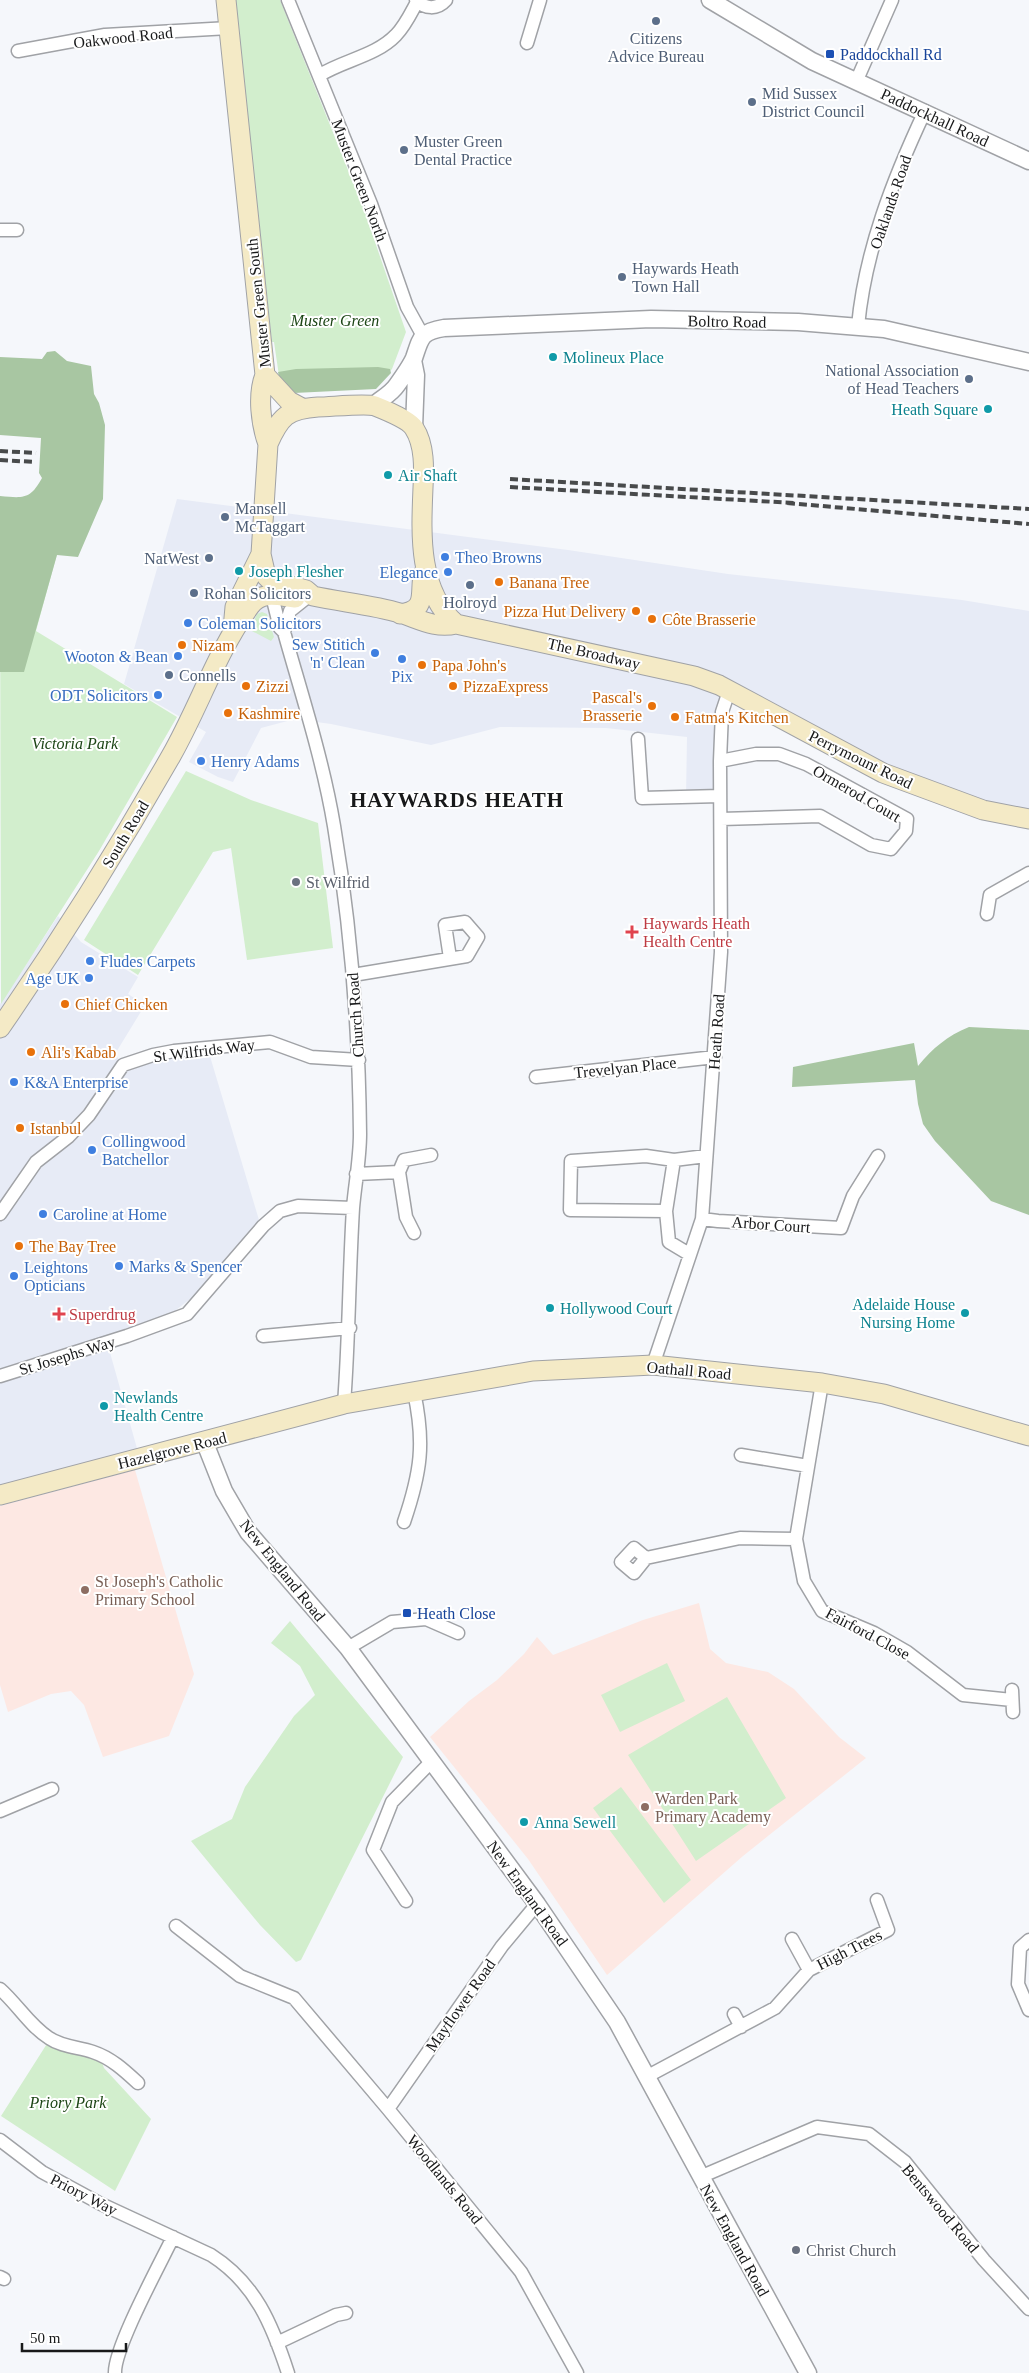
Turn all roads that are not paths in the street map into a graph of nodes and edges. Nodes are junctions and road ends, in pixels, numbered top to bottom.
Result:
1 (226, 0) edge
2 (288, 0) edge
3 (446, 0) edge
4 (540, 0) edge
5 (710, 0) edge
6 (892, 0) edge
7 (416, 1) edge
8 (229, 28) junction
9 (527, 43) dead end
10 (18, 52) dead end
11 (320, 75) junction
12 (856, 82) junction
13 (924, 111) junction
14 (1029, 161) edge
15 (0, 230) edge
16 (17, 230) dead end
17 (858, 326) junction
18 (423, 336) junction
19 (413, 360) junction
20 (1029, 362) edge
21 (265, 375) junction
22 (374, 405) junction
23 (302, 408) junction
24 (414, 428) junction
25 (268, 444) junction
26 (261, 554) junction
27 (425, 571) junction
28 (266, 576) junction
29 (271, 594) junction
30 (309, 597) junction
31 (400, 614) junction
32 (456, 624) junction
33 (233, 629) junction
34 (284, 632) junction
35 (729, 691) junction
36 (638, 739) dead end
37 (720, 762) junction
38 (720, 796) junction
39 (721, 819) junction
40 (1029, 819) edge
41 (1029, 873) edge
42 (987, 914) dead end
43 (450, 958) dead end
44 (353, 975) junction
45 (0, 1028) edge
46 (715, 1057) junction
47 (359, 1060) junction
48 (536, 1077) dead end
49 (431, 1155) dead end
50 (706, 1156) junction
51 (878, 1156) dead end
52 (674, 1160) junction
53 (399, 1172) junction
54 (356, 1174) junction
55 (353, 1208) junction
56 (666, 1211) junction
57 (0, 1214) edge
58 (702, 1218) junction
59 (414, 1233) dead end
60 (689, 1254) junction
61 (350, 1328) junction
62 (263, 1336) dead end
63 (652, 1365) junction
64 (0, 1376) edge
65 (822, 1382) junction
66 (414, 1392) junction
67 (344, 1404) junction
68 (1029, 1436) edge
69 (205, 1443) junction
70 (740, 1455) dead end
71 (808, 1466) junction
72 (0, 1495) edge
73 (404, 1522) dead end
74 (796, 1539) junction
75 (646, 1558) dead end
76 (458, 1633) dead end
77 (348, 1648) junction
78 (1012, 1701) dead end
79 (431, 1762) junction
80 (52, 1789) dead end
81 (0, 1811) edge
82 (877, 1900) dead end
83 (406, 1901) dead end
84 (537, 1904) junction
85 (176, 1926) dead end
86 (792, 1940) dead end
87 (1029, 1940) edge
88 (809, 1970) junction
89 (0, 1989) edge
90 (1029, 2010) edge
91 (734, 2014) dead end
92 (741, 2026) junction
93 (646, 2077) junction
94 (138, 2082) dead end
95 (388, 2109) junction
96 (0, 2140) edge
97 (700, 2177) junction
98 (173, 2237) junction
99 (1029, 2309) edge
100 (346, 2313) dead end
101 (277, 2343) junction
102 (115, 2373) edge
103 (288, 2373) edge
104 (577, 2373) edge
105 (808, 2373) edge

1 - 8 main road, Muster Green South
2 - 11 street, Muster Green North
3 - 7 street
4 - 9 street
5 - 12 street, Paddockhall Road
6 - 12 street
7 - 11 street
8 - 10 street, Oakwood Road
8 - 21 main road, Muster Green South
11 - 18 street, Muster Green North
12 - 13 street, Paddockhall Road
13 - 14 street, Paddockhall Road
13 - 17 street, Oaklands Road
15 - 16 street
17 - 18 street, Boltro Road
17 - 20 street, Boltro Road
18 - 19 street
19 - 22 street
19 - 24 street
21 - 23 main road
21 - 25 main road, Muster Green South
22 - 23 main road
22 - 24 main road
23 - 25 main road
24 - 27 main road
25 - 26 main road, Muster Green South
26 - 28 main road
26 - 33 main road, Muster Green South
27 - 31 main road
27 - 32 main road
28 - 29 street, Church Road
28 - 30 main road, The Broadway
29 - 30 main road, The Broadway
29 - 33 main road
29 - 34 street, Church Road
30 - 31 main road, The Broadway
30 - 34 street
31 - 32 main road, The Broadway
32 - 35 main road, The Broadway
33 - 45 main road, South Road
34 - 44 street, Church Road
35 - 37 street, Heath Road
35 - 40 main road, Perrymount Road
36 - 38 street
37 - 38 street, Heath Road
37 - 39 street, Ormerod Court
38 - 39 street, Heath Road
39 - 46 street, Heath Road
41 - 42 street
43 - 44 street
44 - 47 street, Church Road
46 - 48 street, Trevelyan Place
46 - 50 street, Heath Road
47 - 54 street, Church Road
47 - 57 street, St Wilfrids Way
49 - 53 street
50 - 52 street
50 - 58 street, Heath Road
51 - 58 street, Arbor Court
52 - 56 street
52 - 56 street
53 - 54 street
53 - 59 street
54 - 55 street, Church Road
55 - 61 street, Church Road
55 - 64 street, St Josephs Way
56 - 60 street
58 - 60 street, Heath Road
60 - 63 street, Heath Road
61 - 62 street
61 - 67 street, Church Road
63 - 65 main road, Oathall Road
63 - 66 main road, Oathall Road
65 - 68 main road, Oathall Road
65 - 71 street, Fairford Close
66 - 67 main road, Oathall Road
66 - 73 street
67 - 69 main road, Hazelgrove Road
69 - 72 main road, Hazelgrove Road
69 - 77 street, New England Road
70 - 71 street
71 - 74 street, Fairford Close
74 - 75 street
74 - 78 street, Fairford Close
76 - 77 street
77 - 79 street, New England Road
79 - 83 street
79 - 84 street, New England Road
80 - 81 street
82 - 88 street, High Trees
84 - 93 street, New England Road
84 - 95 street, Mayflower Road
85 - 95 street, Woodlands Road
86 - 88 street, High Trees
87 - 90 street
88 - 92 street, High Trees
89 - 94 street
91 - 92 street
92 - 93 street, High Trees
93 - 97 street, New England Road
95 - 104 street, Woodlands Road
96 - 98 street, Priory Way
97 - 99 street, Bentswood Road
97 - 105 street, New England Road
98 - 101 street, Priory Way
98 - 102 street
100 - 101 street
101 - 103 street, Priory Way

